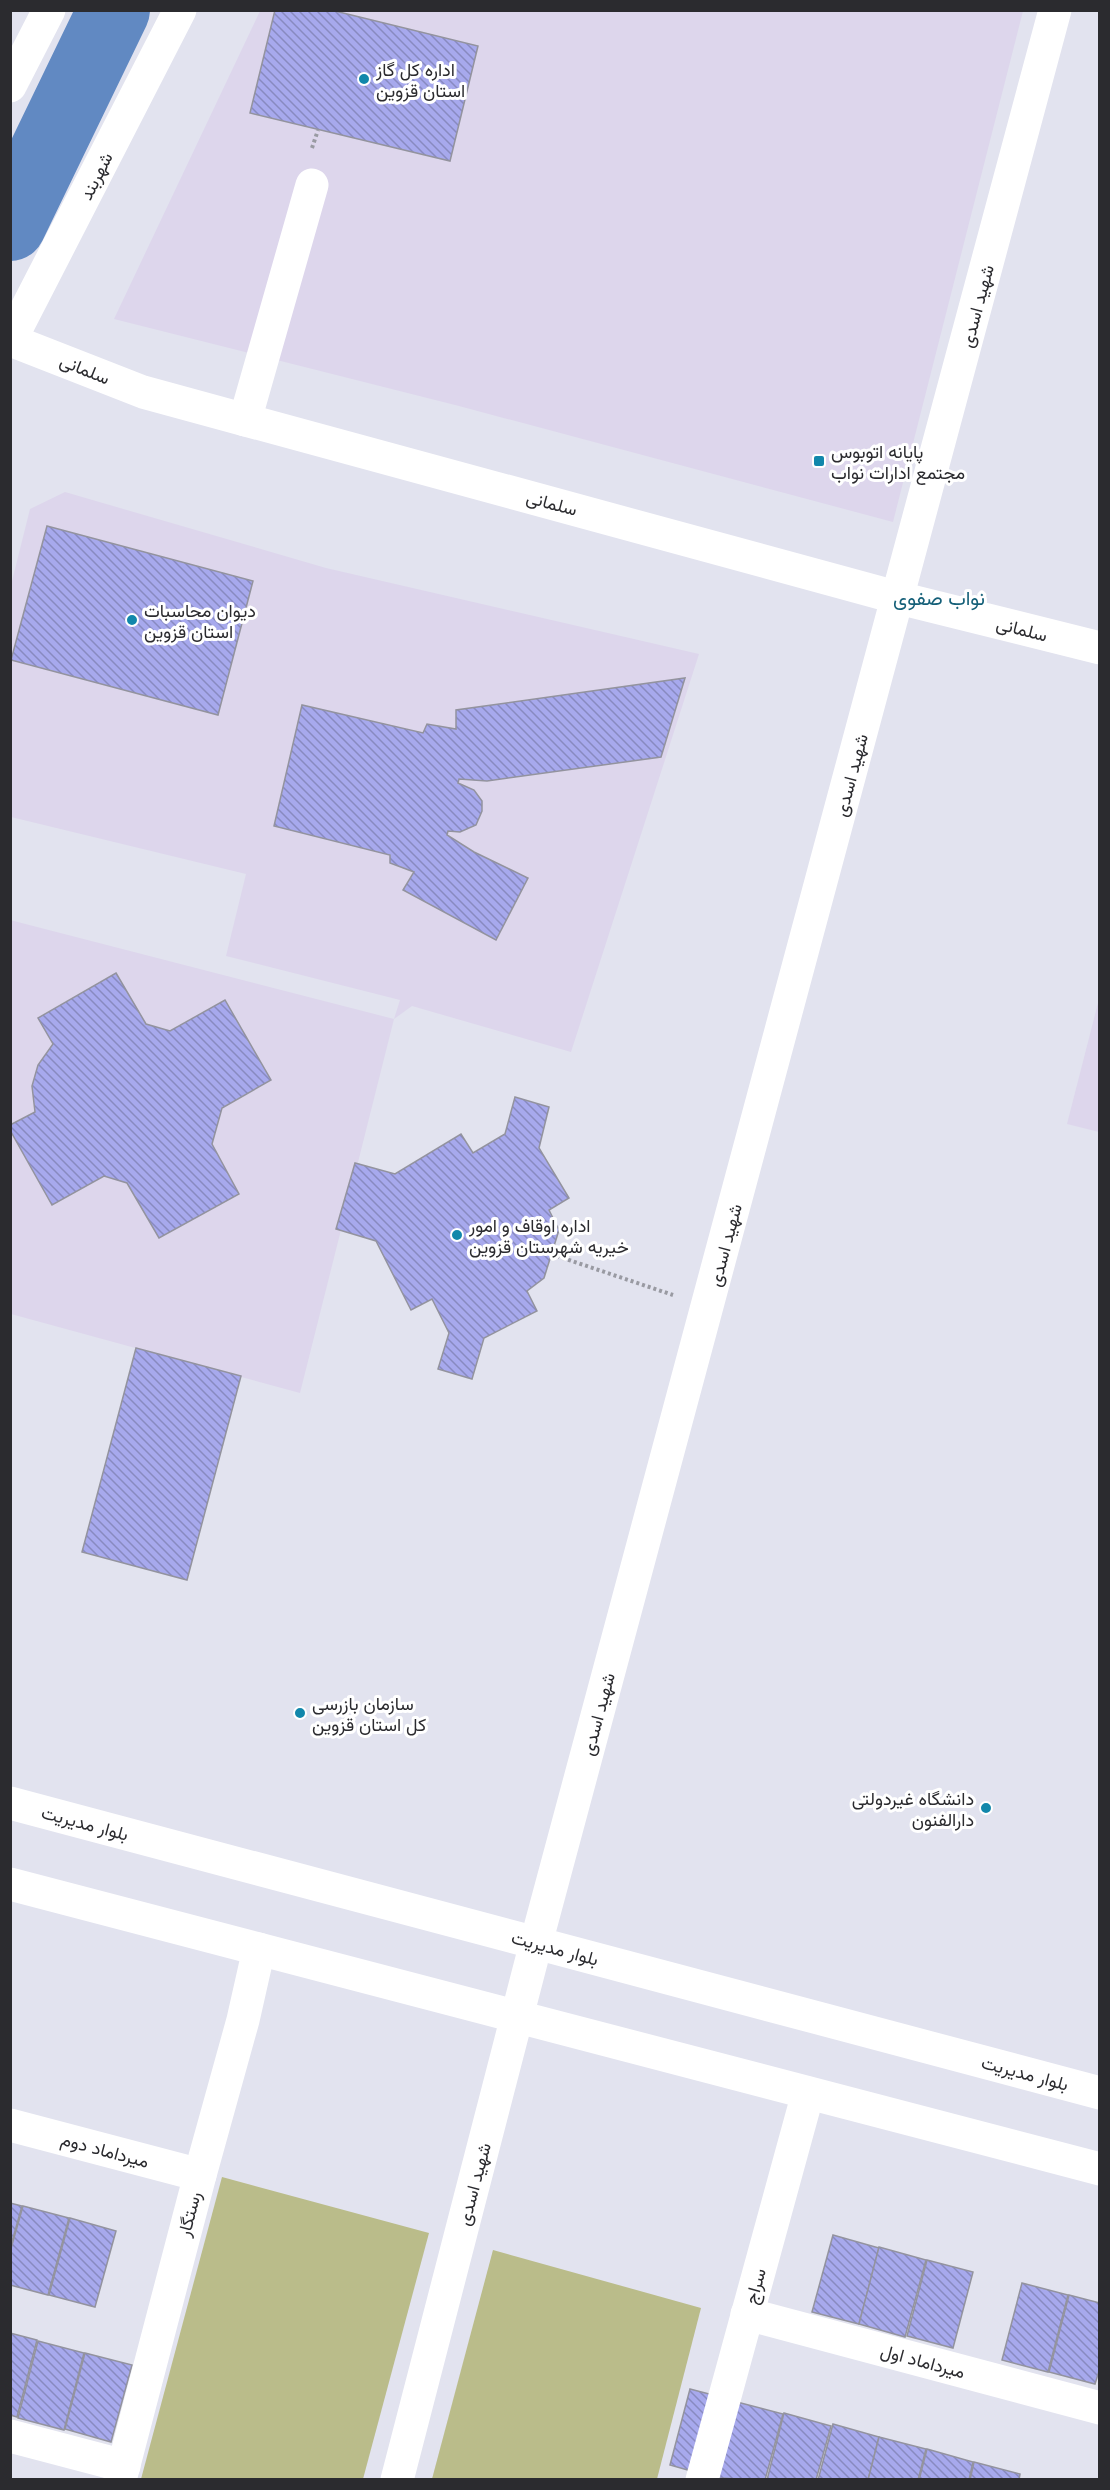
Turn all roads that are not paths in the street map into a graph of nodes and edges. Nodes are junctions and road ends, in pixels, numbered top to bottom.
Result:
1 (49, 10) edge
2 (180, 10) edge
3 (1055, 10) edge
4 (10, 86) edge
5 (312, 185) dead end
6 (11, 340) edge
7 (245, 420) junction
8 (899, 598) junction
9 (1100, 648) edge
10 (10, 1803) edge
11 (10, 1884) edge
12 (536, 1943) junction
13 (259, 1949) junction
14 (518, 2016) junction
15 (808, 2093) junction
16 (1100, 2093) edge
17 (10, 2125) edge
18 (1100, 2169) edge
19 (200, 2175) junction
20 (747, 2314) junction
21 (1100, 2408) edge
22 (10, 2436) edge
23 (122, 2473) edge
24 (396, 2480) edge
25 (702, 2480) edge

1 - 4 street
2 - 6 street, شهربند
3 - 8 street, شهید اسدی
5 - 7 street
6 - 7 street, سلمانی
7 - 8 street, سلمانی
8 - 9 street, سلمانی
8 - 12 street, شهید اسدی
10 - 12 street, بلوار مدیریت
11 - 13 street
12 - 14 street, شهید اسدی
12 - 16 street, بلوار مدیریت
13 - 14 street
13 - 19 street, رستگار
14 - 15 street
14 - 24 street, شهید اسدی
15 - 18 street
15 - 20 street, سراج
17 - 19 street, میرداماد دوم
19 - 23 street, رستگار
20 - 21 street, میرداماد اول
20 - 25 street, سراج
22 - 23 street

